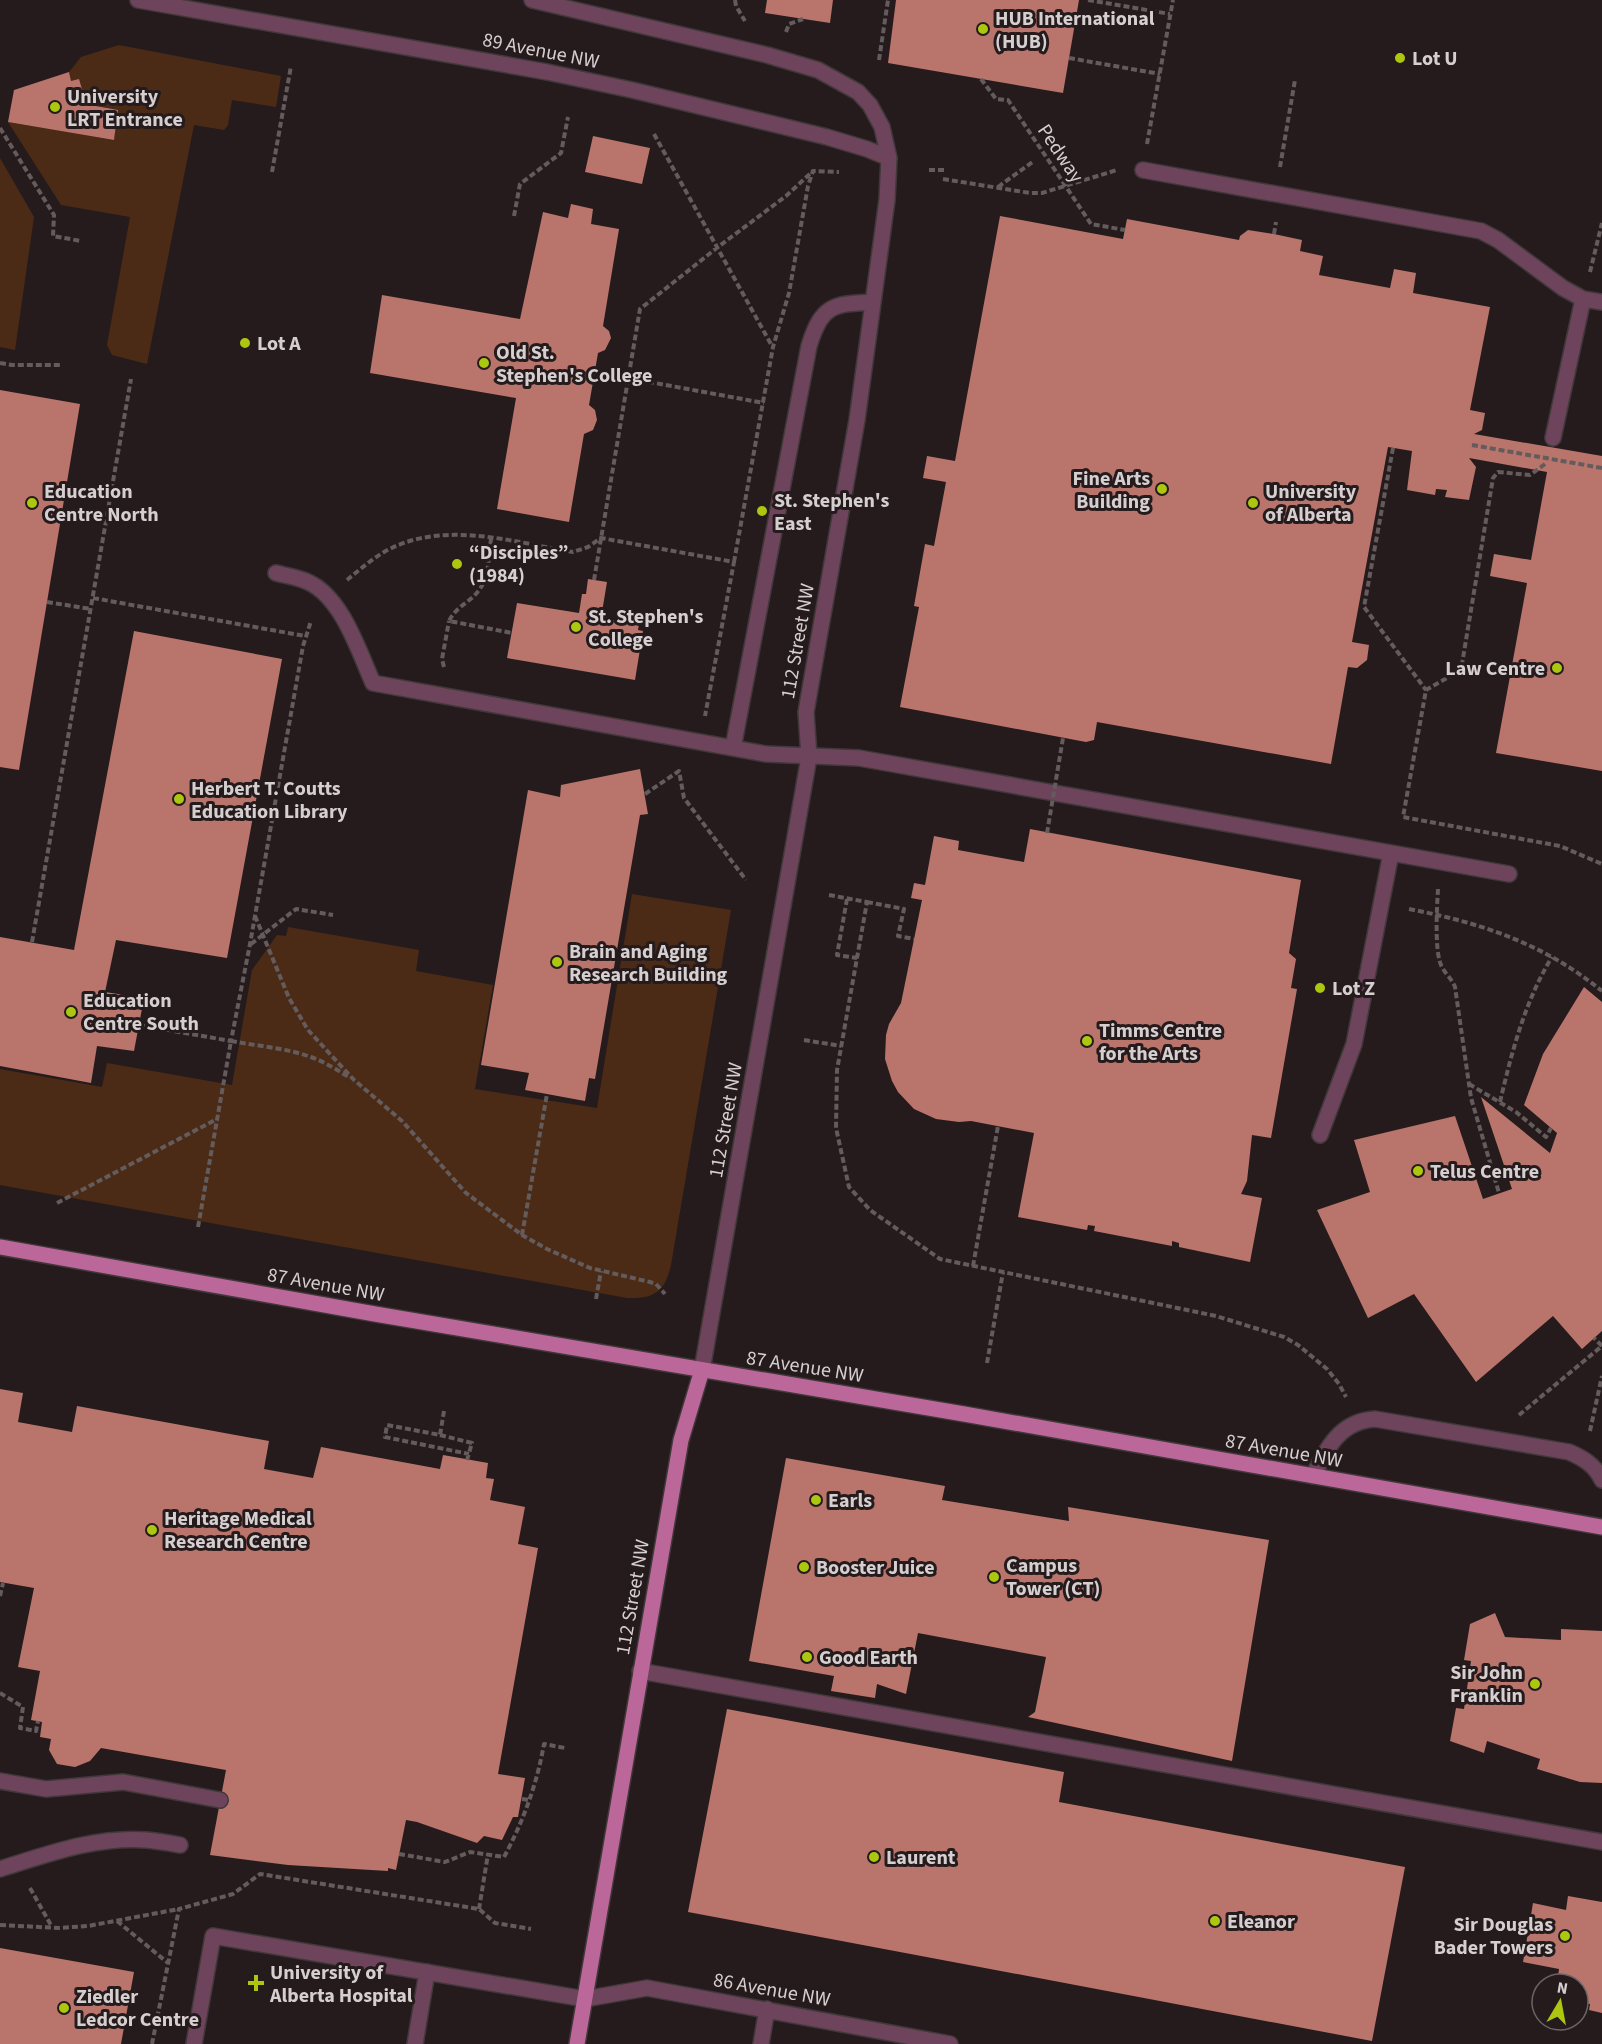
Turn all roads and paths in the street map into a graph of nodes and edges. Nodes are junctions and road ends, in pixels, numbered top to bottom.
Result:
1 (146, 0) edge
2 (532, 0) edge
3 (888, 0) edge
4 (1088, 0) edge
5 (1173, 0) edge
6 (1170, 14) junction
7 (1069, 58) dead end
8 (879, 60) dead end
9 (291, 66) dead end
10 (1160, 74) junction
11 (981, 79) dead end
12 (1295, 80) dead end
13 (568, 117) dead end
14 (0, 128) edge
15 (654, 134) dead end
16 (889, 158) junction
17 (1034, 160) dead end
18 (929, 170) dead end
19 (944, 170) dead end
20 (1143, 170) junction
21 (813, 171) junction
22 (272, 172) dead end
23 (840, 172) dead end
24 (1278, 177) dead end
25 (943, 179) dead end
26 (997, 188) junction
27 (514, 216) dead end
28 (1602, 223) edge
29 (1125, 230) dead end
30 (81, 242) dead end
31 (718, 247) junction
32 (1583, 299) junction
33 (873, 302) junction
34 (1602, 302) edge
35 (772, 347) junction
36 (0, 363) edge
37 (60, 365) dead end
38 (595, 372) dead end
39 (627, 378) junction
40 (131, 379) dead end
41 (764, 403) junction
42 (1553, 438) joint
43 (1472, 445) dead end
44 (1394, 447) dead end
45 (1602, 468) edge
46 (601, 538) junction
47 (491, 539) junction
48 (734, 562) junction
49 (276, 573) dead end
50 (347, 580) dead end
51 (594, 580) dead end
52 (93, 598) junction
53 (47, 602) dead end
54 (91, 609) junction
55 (315, 615) dead end
56 (449, 621) junction
57 (512, 633) dead end
58 (305, 636) junction
59 (1426, 690) junction
60 (450, 698) junction
61 (1063, 738) dead end
62 (700, 742) junction
63 (733, 748) junction
64 (809, 757) junction
65 (645, 794) dead end
66 (1047, 833) dead end
67 (1391, 853) junction
68 (1602, 864) edge
69 (1509, 874) dead end
70 (746, 880) dead end
71 (830, 895) dead end
72 (847, 899) junction
73 (867, 902) junction
74 (1382, 903) junction
75 (1436, 914) junction
76 (333, 915) dead end
77 (255, 916) junction
78 (263, 934) junction
79 (914, 939) dead end
80 (32, 942) dead end
81 (250, 944) junction
82 (1552, 957) junction
83 (857, 958) junction
84 (1602, 991) edge
85 (139, 1025) dead end
86 (804, 1040) dead end
87 (231, 1041) junction
88 (841, 1046) junction
89 (353, 1079) junction
90 (1468, 1083) junction
91 (547, 1094) dead end
92 (1500, 1102) junction
93 (217, 1119) junction
94 (998, 1126) dead end
95 (1551, 1128) dead end
96 (1320, 1135) dead end
97 (1498, 1193) dead end
98 (57, 1203) dead end
99 (198, 1227) dead end
100 (522, 1235) junction
101 (0, 1247) edge
102 (973, 1266) junction
103 (601, 1271) junction
104 (1003, 1272) junction
105 (665, 1294) dead end
106 (596, 1299) dead end
107 (1594, 1338) dead end
108 (987, 1363) dead end
109 (702, 1371) junction
110 (1602, 1376) edge
111 (1348, 1400) dead end
112 (444, 1411) dead end
113 (440, 1435) junction
114 (1589, 1435) dead end
115 (1504, 1440) junction
116 (469, 1454) junction
117 (467, 1460) dead end
118 (1313, 1476) junction
119 (1602, 1479) edge
120 (1602, 1527) edge
121 (3, 1582) dead end
122 (0, 1596) edge
123 (640, 1671) junction
124 (0, 1693) edge
125 (38, 1721) dead end
126 (565, 1748) dead end
127 (0, 1781) edge
128 (522, 1799) dead end
129 (220, 1800) dead end
130 (529, 1800) junction
131 (1602, 1842) edge
132 (180, 1845) dead end
133 (399, 1854) dead end
134 (488, 1854) junction
135 (17, 1864) junction
136 (0, 1869) edge
137 (179, 1909) junction
138 (479, 1910) junction
139 (116, 1921) junction
140 (0, 1925) edge
141 (52, 1927) junction
142 (531, 1929) dead end
143 (168, 1962) junction
144 (427, 1972) junction
145 (585, 1999) junction
146 (767, 2009) junction
147 (152, 2044) edge
148 (194, 2044) edge
149 (415, 2044) edge
150 (577, 2044) edge
151 (761, 2044) edge
152 (950, 2044) edge

1 - 16 street, 89 Avenue NW
2 - 16 street
3 - 8 path
4 - 6 path
5 - 6 path
6 - 10 path
7 - 10 path
9 - 22 path
10 - 20 path
11 - 29 path, Pedway, bridge
12 - 24 path
13 - 27 path
14 - 30 path
15 - 31 path
16 - 33 street, 112 Street NW
17 - 26 path
18 - 19 path
20 - 26 path
20 - 32 street
21 - 23 path
21 - 31 path
21 - 35 path
25 - 26 path
28 - 32 path
31 - 35 path
31 - 39 path
32 - 34 street
32 - 42 street
33 - 63 street
33 - 64 street, 112 Street NW
35 - 41 path
36 - 37 path
38 - 39 path
39 - 41 path
39 - 46 path
40 - 52 path
41 - 48 path
42 - 59 path
43 - 45 path, bridge
44 - 59 path
46 - 47 path
46 - 48 path
46 - 51 path
47 - 50 path
47 - 56 path
48 - 62 path
49 - 60 street
52 - 54 path
52 - 58 path
53 - 54 path
54 - 80 path
55 - 58 path
56 - 57 path
56 - 60 path
58 - 77 path
59 - 68 path
60 - 62 street
61 - 66 path, bridge
62 - 63 street
63 - 64 street
64 - 67 street
64 - 109 street, 112 Street NW
65 - 70 path
67 - 69 street
67 - 74 street
71 - 72 path
72 - 73 path
72 - 83 path
73 - 79 path
73 - 83 path
74 - 75 path
74 - 96 street
75 - 82 path
75 - 90 path
76 - 78 path
77 - 78 path
77 - 81 path
78 - 81 path
78 - 89 path
81 - 87 path
82 - 84 path
82 - 92 path
83 - 88 path
85 - 87 path
86 - 88 path
87 - 89 path
87 - 93 path
88 - 102 path
89 - 100 path
90 - 92 path
90 - 97 path
91 - 100 path
92 - 95 path
93 - 98 path
93 - 99 path
94 - 102 path
100 - 103 path
101 - 109 main road, 87 Avenue NW
102 - 104 path
103 - 105 path
103 - 106 path
104 - 108 path
104 - 111 path
107 - 115 path
109 - 118 main road, 87 Avenue NW
109 - 123 main road, 112 Street NW
110 - 114 path
112 - 113 path
113 - 116 path
113 - 116 path
115 - 118 street
115 - 119 street
116 - 117 path
118 - 120 main road, 87 Avenue NW
121 - 122 path
123 - 131 street
123 - 145 main road, 112 Street NW
124 - 125 path
126 - 130 path
127 - 129 street
128 - 130 path
130 - 134 path
132 - 135 street
133 - 134 path
134 - 138 path
135 - 136 street
135 - 141 path
137 - 138 path
137 - 139 path
137 - 143 path
138 - 142 path
139 - 141 path
139 - 143 path
140 - 141 path
143 - 147 path
144 - 145 street, 86 Avenue NW
144 - 148 street, 86 Avenue NW
144 - 149 street
145 - 146 street, 86 Avenue NW
145 - 150 main road, 112 Street NW
146 - 151 street
146 - 152 street, 86 Avenue NW

